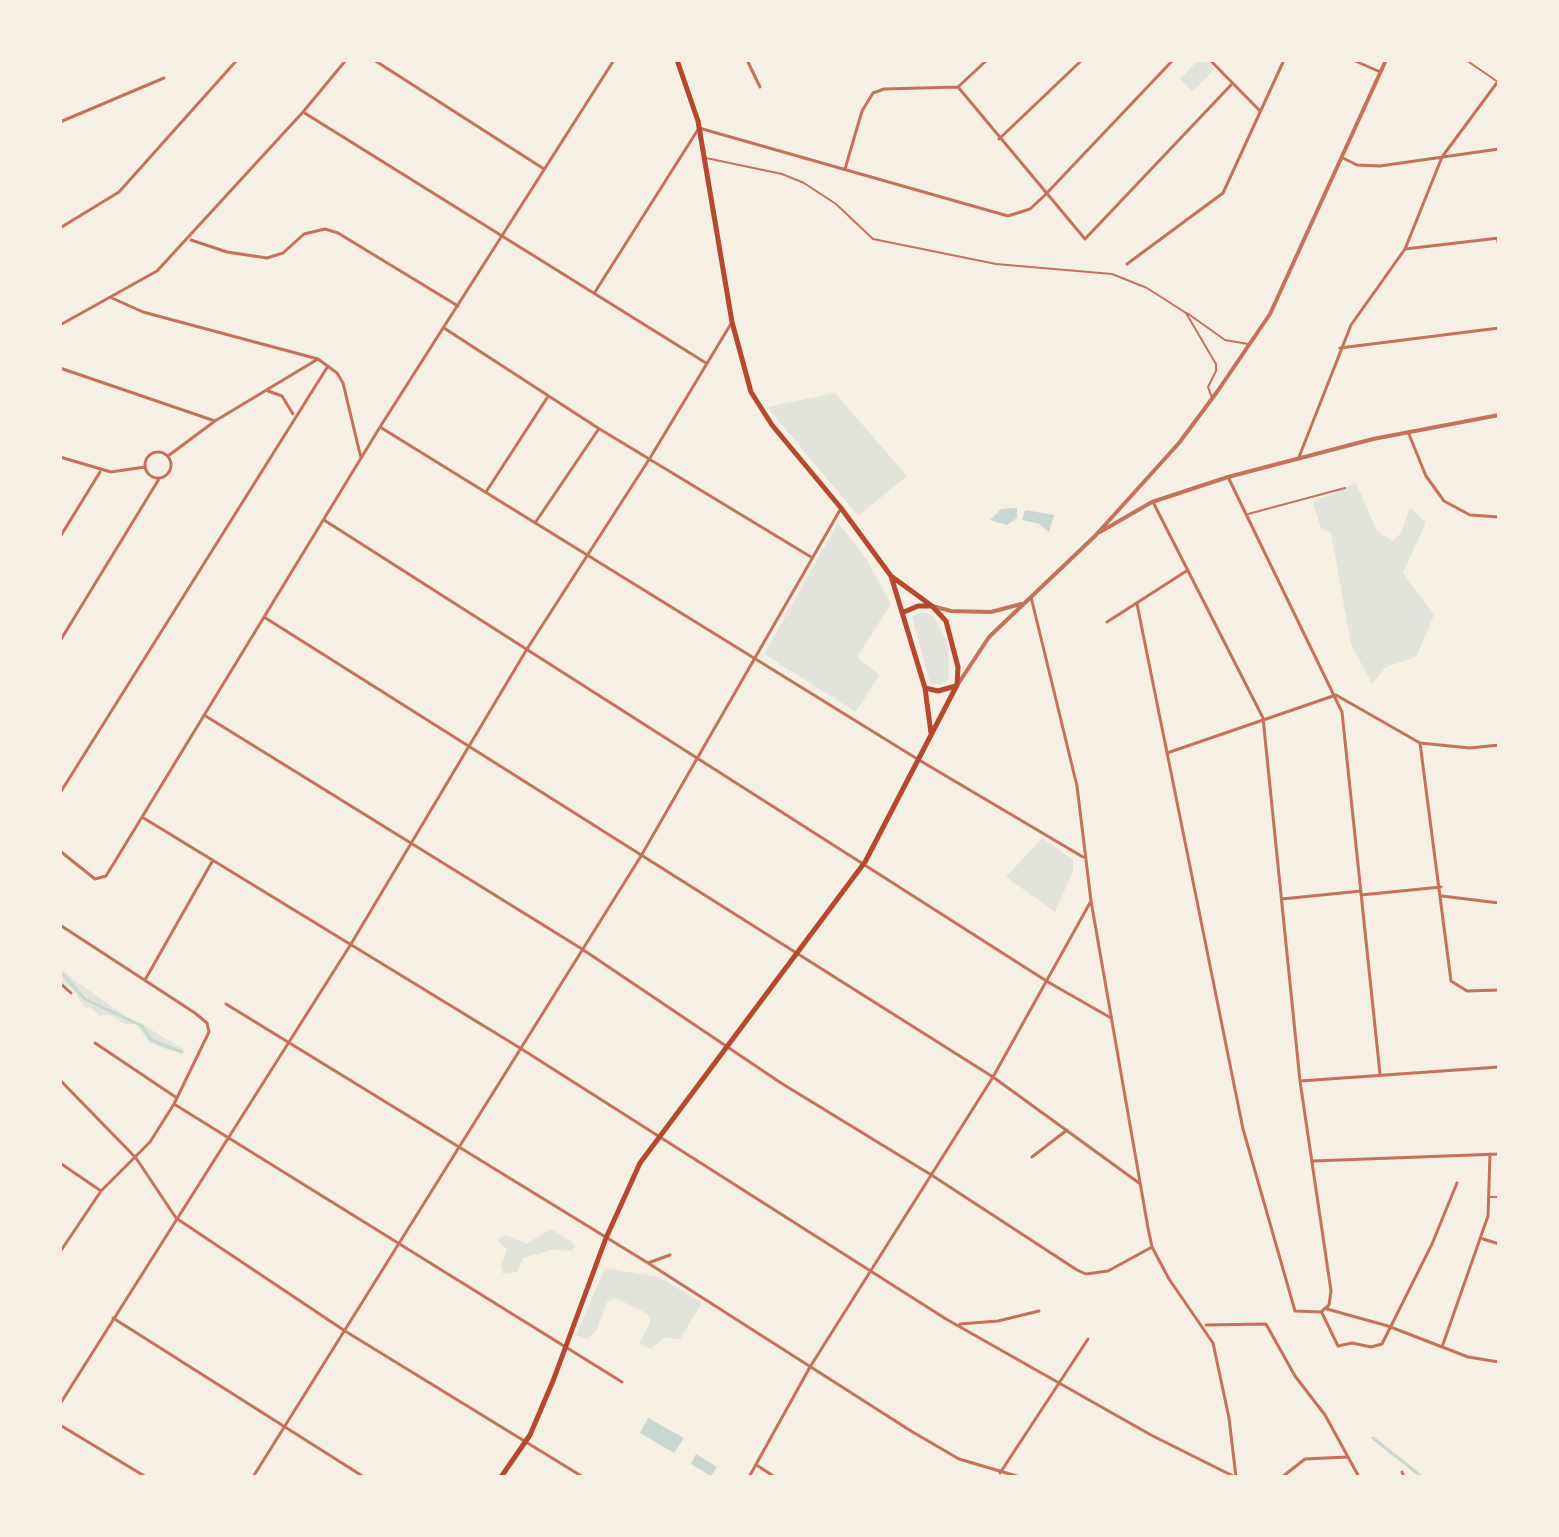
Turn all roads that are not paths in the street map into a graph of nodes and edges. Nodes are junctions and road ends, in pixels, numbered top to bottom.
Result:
1 (237, 60) edge
2 (346, 60) edge
3 (374, 60) edge
4 (614, 60) edge
5 (677, 60) edge
6 (747, 60) edge
7 (987, 60) edge
8 (1082, 60) edge
9 (1173, 60) edge
10 (1210, 60) edge
11 (1284, 60) edge
12 (1353, 60) edge
13 (1386, 60) edge
14 (1466, 60) edge
15 (1378, 71) junction
16 (164, 78) dead end
17 (1498, 81) edge
18 (1231, 85) junction
19 (760, 87) dead end
20 (958, 87) junction
21 (1260, 111) junction
22 (303, 112) junction
23 (60, 122) edge
24 (699, 128) junction
25 (999, 139) junction
26 (1499, 149) edge
27 (705, 157) junction
28 (1442, 157) junction
29 (1343, 158) junction
30 (544, 169) junction
31 (845, 169) junction
32 (1045, 195) junction
33 (60, 228) edge
34 (504, 235) junction
35 (1498, 238) edge
36 (189, 239) junction
37 (1405, 249) junction
38 (1499, 250) edge
39 (1127, 264) dead end
40 (595, 292) junction
41 (111, 298) junction
42 (458, 306) junction
43 (1186, 313) junction
44 (732, 322) junction
45 (60, 325) edge
46 (444, 328) junction
47 (1499, 328) edge
48 (1250, 344) junction
49 (1340, 348) junction
50 (318, 359) junction
51 (706, 363) junction
52 (328, 366) junction
53 (60, 368) edge
54 (268, 391) junction
55 (548, 396) junction
56 (1212, 399) junction
57 (1499, 415) edge
58 (294, 416) junction
59 (215, 421) junction
60 (380, 427) junction
61 (598, 428) junction
62 (1408, 432) junction
63 (168, 456) junction
64 (60, 457) edge
65 (1299, 457) junction
66 (361, 458) junction
67 (650, 458) junction
68 (145, 467) junction
69 (101, 471) junction
70 (1228, 477) junction
71 (159, 479) junction
72 (1345, 488) dead end
73 (486, 492) junction
74 (1152, 502) junction
75 (841, 508) junction
76 (1247, 514) junction
77 (1499, 517) edge
78 (324, 520) junction
79 (535, 523) junction
80 (1095, 536) junction
81 (60, 537) edge
82 (589, 556) junction
83 (812, 557) junction
84 (1188, 570) junction
85 (891, 576) junction
86 (1031, 596) junction
87 (1023, 603) junction
88 (1137, 604) junction
89 (932, 606) junction
90 (904, 612) junction
91 (264, 617) junction
92 (1107, 622) dead end
93 (60, 641) edge
94 (527, 649) junction
95 (756, 657) junction
96 (957, 685) junction
97 (925, 688) junction
98 (1336, 695) junction
99 (204, 715) junction
100 (1263, 718) junction
101 (931, 734) junction
102 (1420, 743) junction
103 (1499, 745) edge
104 (469, 747) junction
105 (1167, 753) junction
106 (700, 760) junction
107 (919, 760) junction
108 (60, 793) edge
109 (142, 817) junction
110 (410, 844) junction
111 (60, 851) edge
112 (641, 856) junction
113 (1084, 857) junction
114 (213, 860) junction
115 (865, 862) junction
116 (1441, 887) junction
117 (1361, 893) junction
118 (1442, 896) junction
119 (1282, 899) junction
120 (1091, 901) junction
121 (1499, 903) edge
122 (60, 925) edge
123 (351, 944) junction
124 (582, 949) junction
125 (797, 954) junction
126 (145, 980) junction
127 (1048, 982) junction
128 (60, 983) edge
129 (1499, 990) edge
130 (71, 993) dead end
131 (226, 1004) dead end
132 (1111, 1018) junction
133 (286, 1042) junction
134 (95, 1043) dead end
135 (726, 1046) junction
136 (520, 1048) junction
137 (1499, 1067) edge
138 (1380, 1074) junction
139 (993, 1077) junction
140 (60, 1080) edge
141 (1300, 1081) junction
142 (177, 1098) junction
143 (174, 1104) junction
144 (1067, 1130) junction
145 (228, 1134) junction
146 (657, 1136) junction
147 (458, 1148) junction
148 (1490, 1154) junction
149 (1499, 1154) edge
150 (1032, 1157) dead end
151 (136, 1158) junction
152 (1313, 1161) junction
153 (60, 1163) edge
154 (933, 1176) junction
155 (1139, 1183) junction
156 (1457, 1183) dead end
157 (101, 1191) junction
158 (1490, 1197) junction
159 (1499, 1197) edge
160 (176, 1218) junction
161 (606, 1238) junction
162 (1482, 1239) junction
163 (399, 1244) junction
164 (1499, 1244) edge
165 (1152, 1247) junction
166 (60, 1252) edge
167 (670, 1255) dead end
168 (648, 1263) junction
169 (872, 1273) junction
170 (1327, 1309) junction
171 (1039, 1311) dead end
172 (1321, 1312) junction
173 (113, 1318) junction
174 (957, 1325) junction
175 (1204, 1325) junction
176 (1388, 1326) junction
177 (345, 1331) junction
178 (1088, 1339) dead end
179 (1442, 1347) junction
180 (567, 1351) junction
181 (1499, 1362) edge
182 (810, 1367) junction
183 (622, 1382) dead end
184 (1061, 1383) junction
185 (60, 1404) edge
186 (60, 1425) edge
187 (284, 1427) junction
188 (525, 1442) junction
189 (1347, 1457) junction
190 (757, 1465) junction
191 (1402, 1472) dead end
192 (1000, 1473) junction
193 (146, 1477) edge
194 (253, 1477) edge
195 (364, 1477) edge
196 (501, 1477) edge
197 (583, 1477) edge
198 (749, 1477) edge
199 (775, 1477) edge
200 (1020, 1477) edge
201 (1235, 1477) edge
202 (1282, 1477) edge
203 (1359, 1477) edge
204 (1404, 1477) edge

1 - 33 street
2 - 22 street
3 - 30 street
4 - 30 street
5 - 24 main road
6 - 19 street
7 - 20 street
8 - 25 street
9 - 32 street
10 - 18 street
11 - 21 street
12 - 15 street
13 - 15 street
14 - 17 lane
15 - 29 street
16 - 23 street
17 - 28 street
18 - 21 street
18 - 32 street
20 - 25 street
20 - 31 street
21 - 39 street
22 - 34 street
22 - 36 street
24 - 27 main road
24 - 31 street
24 - 40 street
25 - 32 street
26 - 28 street
27 - 43 lane
27 - 44 main road
28 - 29 street
28 - 37 street
29 - 48 street
30 - 34 street
31 - 32 street
34 - 40 street
34 - 42 street
35 - 37 street
35 - 38 lane
36 - 41 street
36 - 42 street
37 - 49 street
40 - 51 street
41 - 45 street
41 - 50 street
42 - 46 street
43 - 48 lane
43 - 56 lane
44 - 51 street
44 - 75 main road
46 - 55 street
46 - 60 street
47 - 49 street
48 - 56 street
49 - 65 street
50 - 52 street
50 - 54 street
51 - 67 street
52 - 58 street
52 - 66 street
53 - 59 street
54 - 58 street
54 - 59 street
55 - 61 street
55 - 73 street
56 - 80 street
57 - 62 street
58 - 108 street
59 - 63 street
60 - 66 street
60 - 73 street
61 - 67 street
61 - 79 street
62 - 65 street
62 - 77 street
63 - 68 street
63 - 71 street
64 - 69 street
65 - 70 street
66 - 78 street
67 - 82 street
67 - 83 street
68 - 69 street
68 - 71 street
69 - 81 street
70 - 74 street
70 - 76 street
71 - 93 street
72 - 76 lane
73 - 79 street
74 - 80 street
74 - 84 street
75 - 83 street
75 - 85 main road
76 - 98 street
78 - 91 street
78 - 94 street
79 - 82 street
80 - 86 street
82 - 94 street
82 - 95 street
83 - 95 street
84 - 88 street
84 - 100 street
85 - 89 main road
85 - 90 main road
86 - 87 street
86 - 113 street
87 - 89 street
87 - 96 street
88 - 92 street
88 - 105 street
89 - 90 main road
89 - 96 main road
90 - 97 main road
91 - 99 street
91 - 104 street
94 - 104 street
94 - 106 street
95 - 106 street
95 - 107 street
96 - 97 main road
96 - 101 main road
97 - 101 main road
98 - 100 street
98 - 102 street
98 - 117 street
99 - 109 street
99 - 110 street
100 - 105 street
100 - 119 street
101 - 107 main road
102 - 103 street
102 - 116 street
104 - 110 street
104 - 112 street
105 - 172 street
106 - 112 street
106 - 115 street
107 - 113 street
107 - 115 main road
109 - 111 street
109 - 114 street
110 - 123 street
110 - 124 street
112 - 124 street
112 - 125 street
113 - 120 street
114 - 123 street
114 - 126 street
115 - 125 main road
115 - 127 street
116 - 117 street
116 - 118 street
117 - 119 street
117 - 138 street
118 - 121 street
118 - 129 street
119 - 141 street
120 - 127 street
120 - 132 street
122 - 126 street
123 - 133 street
123 - 136 street
124 - 135 street
124 - 136 street
125 - 135 main road
125 - 139 street
126 - 142 street
127 - 132 street
127 - 139 street
128 - 130 street
131 - 133 street
132 - 155 street
133 - 145 street
133 - 147 street
134 - 142 street
135 - 146 main road
135 - 154 street
136 - 146 street
136 - 147 street
137 - 138 street
138 - 141 street
139 - 144 street
139 - 154 street
140 - 151 street
141 - 152 street
142 - 143 street
143 - 145 street
143 - 151 street
144 - 150 street
144 - 155 street
145 - 160 street
145 - 163 street
146 - 161 main road
146 - 169 street
147 - 161 street
147 - 163 street
148 - 149 street
148 - 152 street
148 - 158 street
151 - 157 street
151 - 160 street
152 - 170 street
153 - 157 street
154 - 165 street
154 - 169 street
155 - 165 street
156 - 176 street
157 - 166 street
158 - 159 lane
158 - 162 street
160 - 173 street
160 - 177 street
161 - 168 street
161 - 180 main road
162 - 164 street
162 - 179 street
163 - 177 street
163 - 180 street
165 - 175 street
167 - 168 street
168 - 182 street
169 - 174 street
169 - 182 street
170 - 172 street
170 - 176 street
171 - 174 street
172 - 176 street
173 - 185 street
173 - 187 street
174 - 184 street
175 - 189 street
175 - 201 street
176 - 179 street
177 - 187 street
177 - 188 street
178 - 184 street
179 - 181 street
180 - 183 street
180 - 188 main road
182 - 190 street
182 - 192 street
184 - 192 street
184 - 201 street
186 - 193 street
187 - 194 street
187 - 195 street
188 - 196 main road
188 - 197 street
189 - 202 street
189 - 203 street
190 - 198 street
190 - 199 street
191 - 204 street
192 - 200 street

